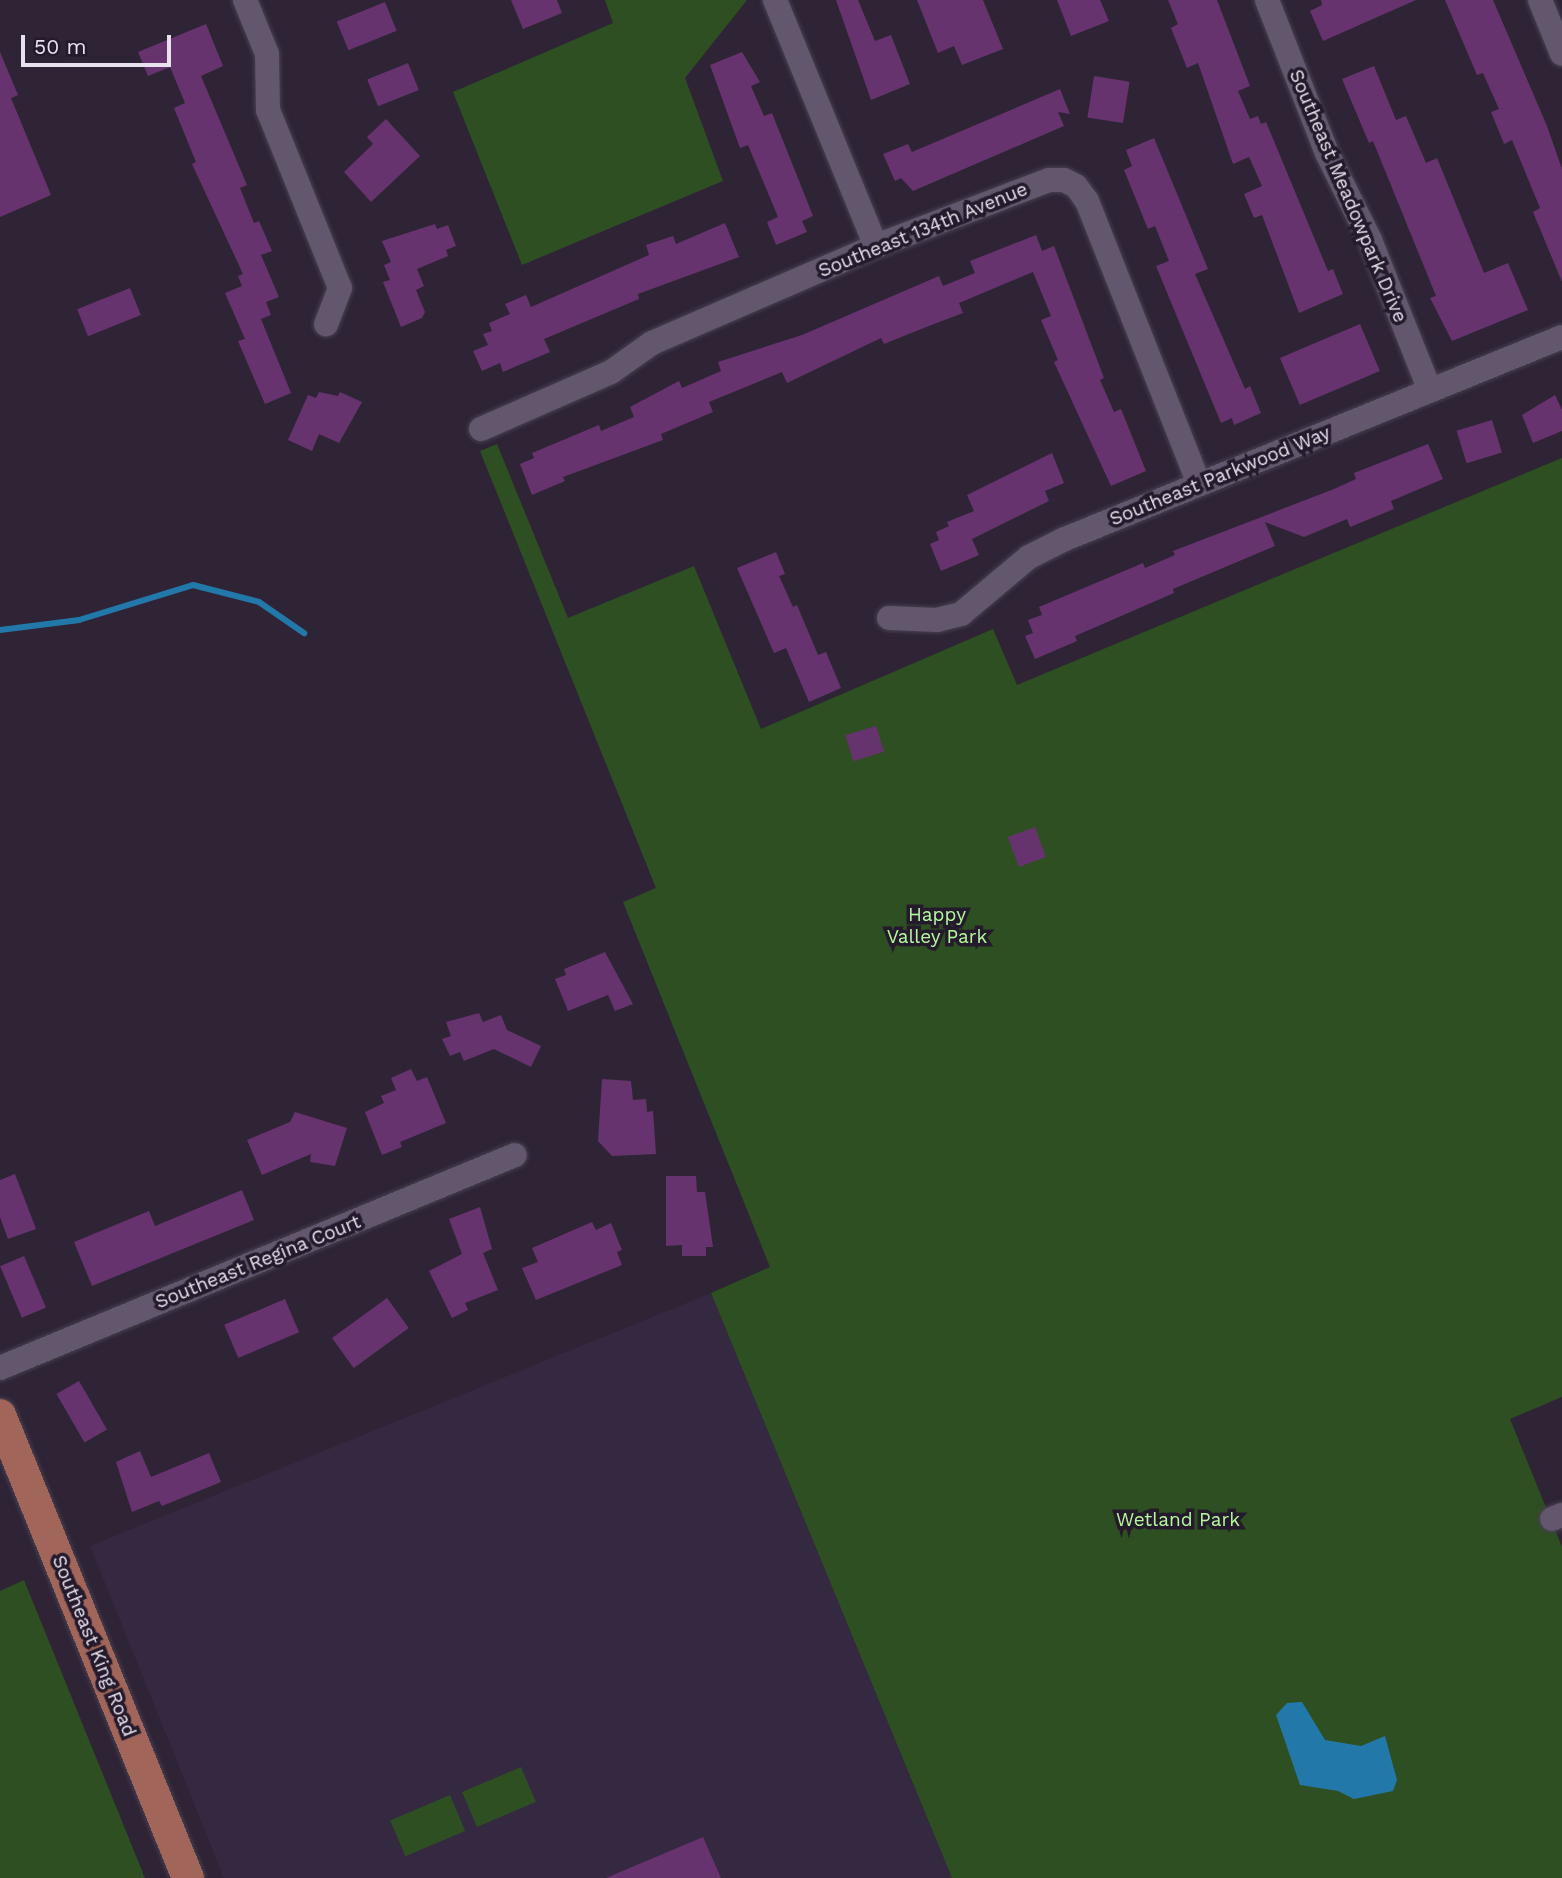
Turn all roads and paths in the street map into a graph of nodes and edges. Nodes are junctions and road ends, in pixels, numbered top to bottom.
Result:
1 (245, 0) edge
2 (775, 0) edge
3 (1267, 0) edge
4 (1540, 0) edge
5 (1562, 54) edge
6 (876, 246) junction
7 (326, 324) dead end
8 (1562, 337) edge
9 (1430, 391) junction
10 (481, 429) dead end
11 (1199, 484) junction
12 (889, 618) dead end
13 (515, 1155) dead end
14 (0, 1368) edge
15 (0, 1415) edge
16 (188, 1878) edge

1 - 7 street
2 - 6 street
3 - 9 street, Southeast Meadowpark Drive
4 - 5 street
6 - 10 street, Southeast 134th Avenue
6 - 11 street, Southeast 134th Avenue
8 - 9 street, Southeast Parkwood Way
9 - 11 street, Southeast Parkwood Way
11 - 12 street, Southeast Parkwood Way
13 - 14 street, Southeast Regina Court
15 - 16 main road, Southeast King Road

